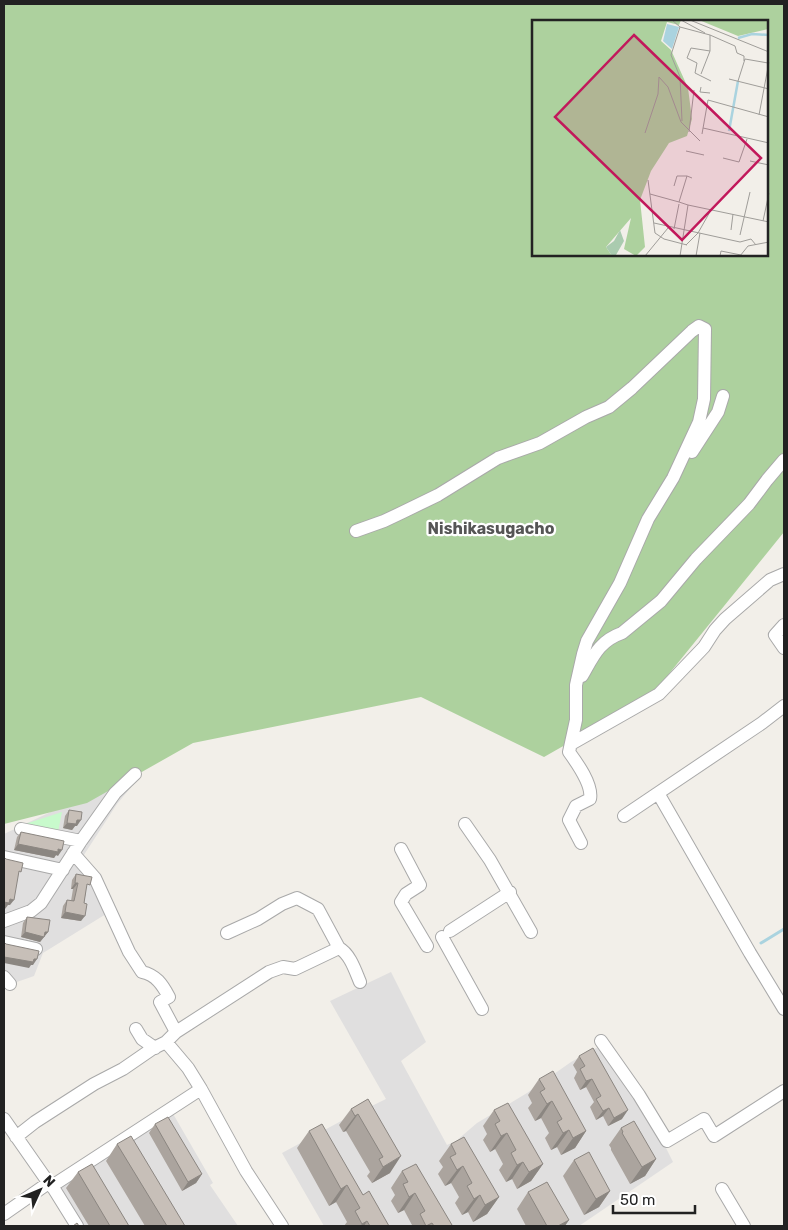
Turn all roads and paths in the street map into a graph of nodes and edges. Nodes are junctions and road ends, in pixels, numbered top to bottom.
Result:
1 (723, 396) dead end
2 (784, 460) edge
3 (674, 476) junction
4 (356, 531) dead end
5 (784, 574) edge
6 (784, 625) edge
7 (784, 648) edge
8 (576, 685) junction
9 (784, 706) edge
10 (571, 744) junction
11 (135, 774) dead end
12 (658, 792) junction
13 (624, 816) dead end
14 (465, 824) dead end
15 (21, 828) dead end
16 (81, 840) junction
17 (581, 843) dead end
18 (401, 849) dead end
19 (74, 853) junction
20 (4, 856) edge
21 (63, 870) junction
22 (510, 892) junction
23 (4, 921) edge
24 (532, 932) dead end
25 (227, 933) dead end
26 (4, 942) edge
27 (427, 946) dead end
28 (36, 948) edge
29 (339, 948) junction
30 (360, 982) dead end
31 (482, 1009) dead end
32 (784, 1009) edge
33 (136, 1029) dead end
34 (176, 1032) junction
35 (601, 1041) dead end
36 (161, 1045) junction
37 (201, 1089) junction
38 (784, 1091) edge
39 (4, 1118) edge
40 (16, 1137) junction
41 (51, 1185) junction
42 (722, 1189) dead end
43 (4, 1214) edge
44 (77, 1226) edge
45 (282, 1226) edge
46 (744, 1226) edge

1 - 3 street
2 - 8 street
3 - 4 street
3 - 8 street
5 - 10 street
6 - 7 street
8 - 10 street
9 - 12 street
10 - 17 street
11 - 16 street
12 - 13 street
12 - 32 street
14 - 22 street
15 - 16 street
16 - 19 street
18 - 27 street
19 - 21 street
19 - 34 street
20 - 21 street
21 - 23 street
22 - 24 street
22 - 31 street
25 - 29 street
26 - 28 street
29 - 30 street
29 - 34 street
33 - 36 street
34 - 36 street
35 - 38 street
36 - 37 street
36 - 40 street
37 - 41 street
37 - 45 street
39 - 40 street
40 - 41 street
41 - 43 street
41 - 44 street
42 - 46 street

